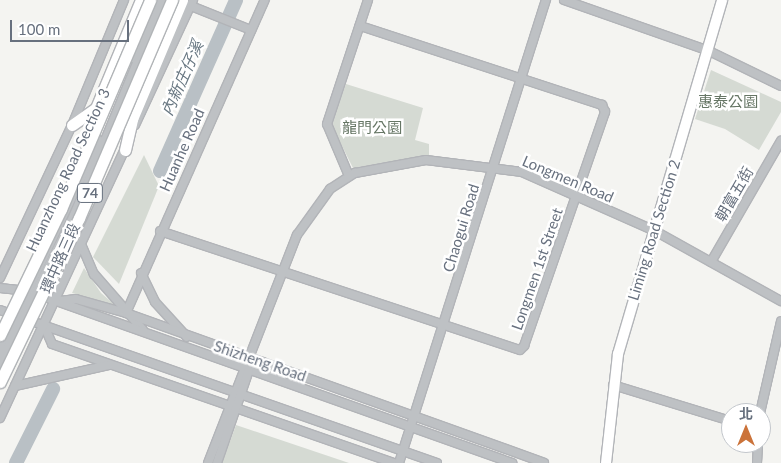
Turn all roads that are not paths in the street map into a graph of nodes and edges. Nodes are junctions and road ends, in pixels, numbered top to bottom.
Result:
1 (124, 0) edge
2 (141, 0) edge
3 (150, 0) edge
4 (158, 0) edge
5 (164, 0) edge
6 (172, 0) edge
7 (265, 0) edge
8 (368, 0) edge
9 (546, 0) edge
10 (564, 0) edge
11 (722, 0) edge
12 (189, 2) edge
13 (360, 26) junction
14 (251, 30) junction
15 (707, 50) junction
16 (521, 79) junction
17 (781, 86) edge
18 (72, 125) junction
19 (781, 141) edge
20 (125, 150) junction
21 (494, 167) junction
22 (349, 176) junction
23 (576, 196) junction
24 (655, 230) junction
25 (160, 231) junction
26 (81, 244) junction
27 (711, 262) junction
28 (283, 270) junction
29 (141, 273) junction
30 (0, 278) edge
31 (0, 288) edge
32 (31, 292) junction
33 (56, 301) junction
34 (781, 301) edge
35 (0, 310) edge
36 (126, 313) junction
37 (20, 318) junction
38 (781, 321) edge
39 (445, 326) junction
40 (45, 328) junction
41 (144, 332) junction
42 (0, 335) edge
43 (188, 339) junction
44 (0, 350) edge
45 (249, 360) junction
46 (0, 363) edge
47 (111, 364) junction
48 (246, 372) junction
49 (0, 382) edge
50 (613, 385) junction
51 (16, 386) junction
52 (238, 394) junction
53 (762, 403) edge
54 (229, 406) junction
55 (237, 408) junction
56 (414, 417) junction
57 (0, 418) edge
58 (721, 418) edge
59 (410, 428) junction
60 (403, 451) junction
61 (208, 463) edge
62 (217, 463) edge
63 (394, 463) edge
64 (399, 463) edge
65 (437, 463) edge
66 (512, 463) edge
67 (544, 463) edge
68 (606, 463) edge

1 - 18 street
2 - 18 highway
3 - 42 highway, 74, bridge
4 - 32 street, Huanzhong Road Section 3
5 - 32 street, Huanzhong Road Section 3
6 - 49 highway, 74, bridge
7 - 14 street, Huanhe Road
8 - 13 street
9 - 16 street, Chaogui Road
10 - 15 street
11 - 15 main road, Liming Road Section 2
12 - 14 street
12 - 20 street, 環中路三段
12 - 20 highway
13 - 16 street, Longmen 1st Street
13 - 22 street
14 - 25 street, Huanhe Road
15 - 17 street
15 - 24 main road, Liming Road Section 2
16 - 21 street, Chaogui Road
16 - 23 street, Longmen 1st Street
18 - 30 street
19 - 27 street, 朝富五街
20 - 26 street, 環中路三段
21 - 22 street, Longmen Road
21 - 23 street, Longmen Road
21 - 39 street, Chaogui Road
22 - 28 street
23 - 24 street, Longmen Road
23 - 39 street, Longmen 1st Street
24 - 27 street, Longmen Road
24 - 50 main road, Liming Road Section 2
25 - 28 street, Longmen 1st Street
25 - 29 street, Huanhe Road
26 - 33 street, 環中路三段
26 - 36 street
27 - 34 street, Longmen Road
28 - 39 street, Longmen 1st Street
28 - 45 street
29 - 36 street, Huanhe Road
29 - 43 street
31 - 32 street, Shizheng Road
32 - 33 street, Shizheng Road
32 - 37 street, Huanzhong Road Section 3
33 - 36 street, Shizheng Road
33 - 40 street, 環中路三段
33 - 41 street, Shizheng Road
35 - 37 street
36 - 41 street
36 - 43 street, Shizheng Road
37 - 40 street
37 - 44 street, Huanzhong Road Section 3
37 - 46 street, Huanzhong Road Section 3
38 - 53 street
39 - 56 street, Chaogui Road
40 - 47 street
40 - 51 street, 環中路三段
40 - 52 street
41 - 48 street, Shizheng Road
43 - 45 street, Shizheng Road
45 - 48 street
45 - 56 street, Shizheng Road
47 - 51 street
47 - 54 street
48 - 52 street
48 - 59 street, Shizheng Road
50 - 58 street
50 - 68 main road, Liming Road Section 2
51 - 57 street, 環中路三段
52 - 54 street
52 - 55 street
52 - 60 street
54 - 55 street
54 - 61 street
55 - 62 street
55 - 63 street
56 - 59 street, Chaogui Road
56 - 67 street, Shizheng Road
59 - 60 street, Chaogui Road
59 - 66 street, Shizheng Road
60 - 64 street, Chaogui Road
60 - 65 street

